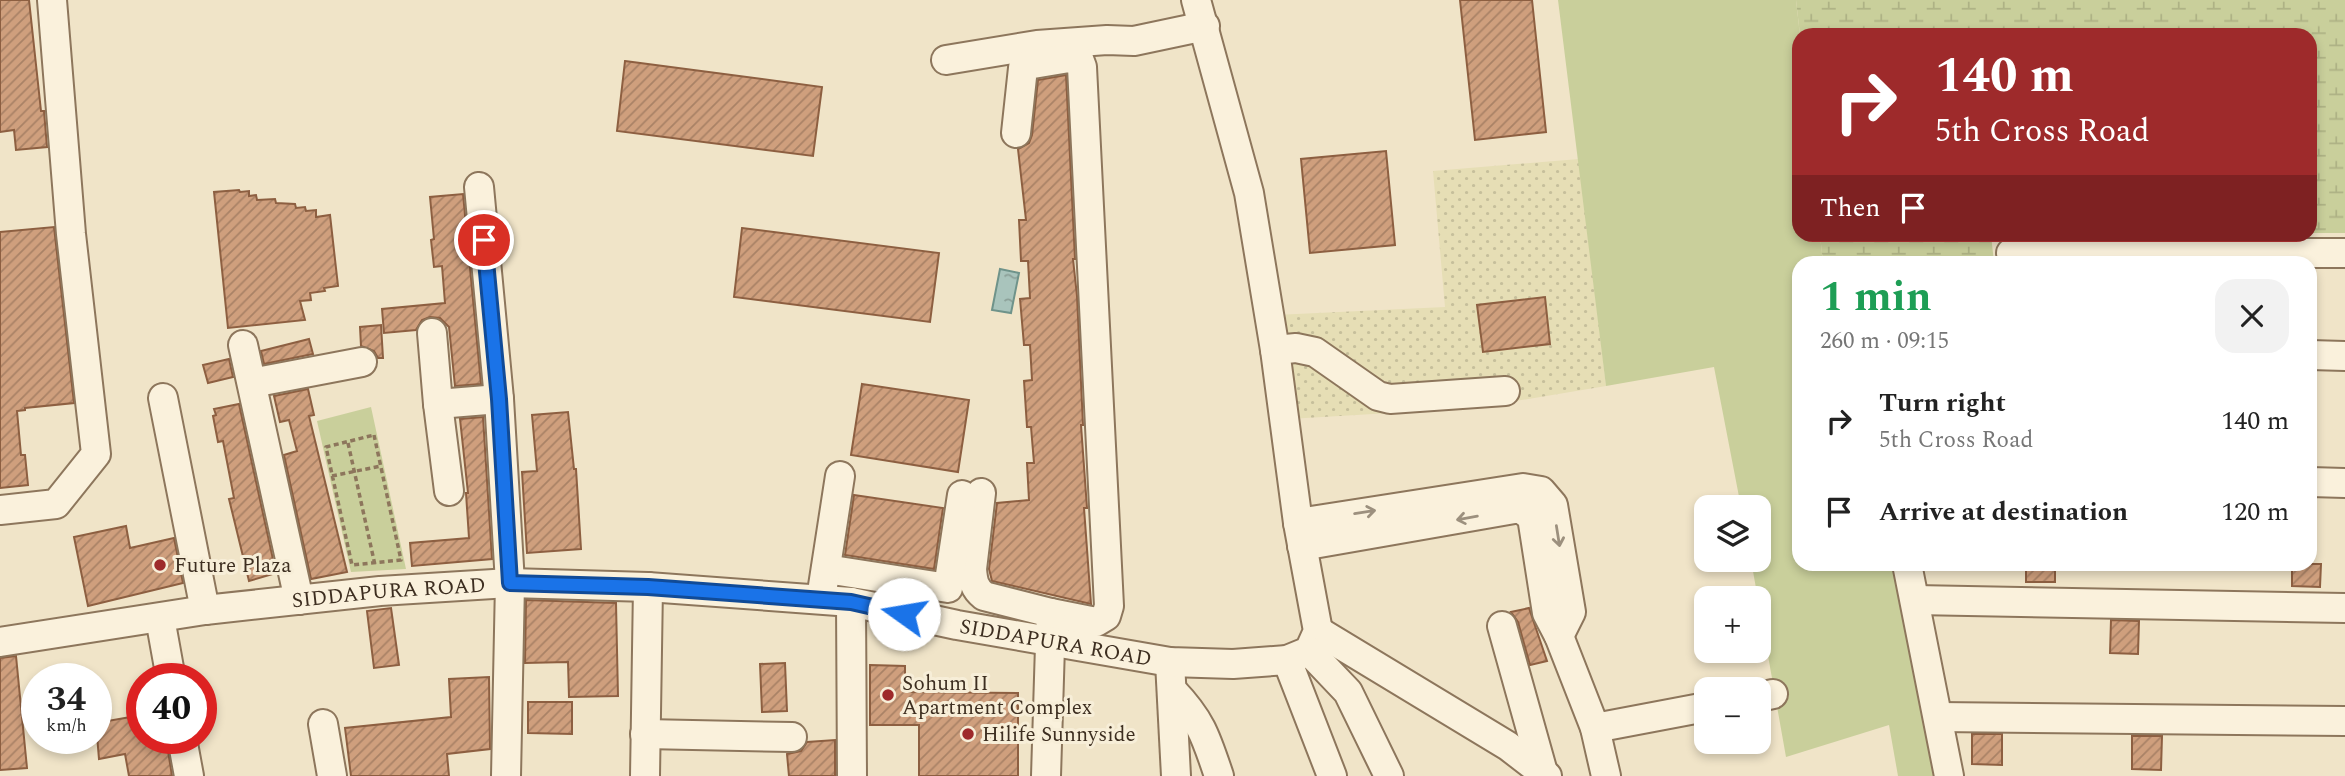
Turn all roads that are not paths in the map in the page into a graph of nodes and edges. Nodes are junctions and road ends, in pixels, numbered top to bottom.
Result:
1 (52, 0) edge
2 (1200, 13) edge
3 (946, 60) dead end
4 (1016, 133) dead end
5 (479, 187) dead end
6 (2245, 244) edge
7 (2011, 253) dead end
8 (2345, 253) edge
9 (432, 333) dead end
10 (243, 345) dead end
11 (1275, 350) junction
12 (2317, 355) edge
13 (2345, 356) edge
14 (362, 362) dead end
15 (251, 383) junction
16 (1505, 391) dead end
17 (163, 398) dead end
18 (499, 399) junction
19 (438, 404) junction
20 (840, 476) dead end
21 (2317, 482) edge
22 (2345, 483) edge
23 (449, 491) dead end
24 (0, 510) edge
25 (1300, 534) junction
26 (826, 569) junction
27 (1908, 571) edge
28 (510, 583) junction
29 (648, 587) junction
30 (299, 600) junction
31 (821, 600) junction
32 (1914, 600) junction
33 (851, 602) junction
34 (2345, 608) edge
35 (205, 610) junction
36 (1051, 613) junction
37 (160, 618) junction
38 (1502, 626) dead end
39 (1050, 641) junction
40 (0, 642) edge
41 (1305, 647) junction
42 (1170, 662) junction
43 (168, 663) edge
44 (1172, 690) junction
45 (1694, 709) edge
46 (1938, 717) junction
47 (2345, 721) edge
48 (323, 724) dead end
49 (1595, 728) junction
50 (645, 734) junction
51 (792, 737) dead end
52 (185, 754) edge
53 (1545, 775) edge
54 (188, 776) edge
55 (332, 776) edge
56 (506, 776) edge
57 (645, 776) edge
58 (852, 776) edge
59 (1046, 776) edge
60 (1176, 776) edge
61 (1219, 776) edge
62 (1332, 776) edge
63 (1389, 776) edge
64 (1606, 776) edge
65 (1949, 776) edge

1 - 24 street
2 - 3 street
2 - 11 street
4 - 36 street
5 - 18 street
6 - 7 street
6 - 8 street
9 - 19 street
10 - 15 street
11 - 16 street
11 - 25 street
12 - 13 street
14 - 15 street
15 - 30 street
17 - 35 street
18 - 19 street
18 - 28 street
19 - 23 street
20 - 26 street
21 - 22 street
25 - 41 street
25 - 49 street
26 - 31 street
26 - 36 street
27 - 32 street
28 - 29 street, SIDDAPURA ROAD
28 - 30 street, SIDDAPURA ROAD
28 - 56 street
29 - 31 street, SIDDAPURA ROAD
29 - 50 street
30 - 35 street, SIDDAPURA ROAD
31 - 33 street, SIDDAPURA ROAD
32 - 34 street
32 - 46 street
33 - 39 street, SIDDAPURA ROAD
33 - 58 street
35 - 37 street, SIDDAPURA ROAD
36 - 39 street
37 - 40 street, SIDDAPURA ROAD
37 - 43 street
38 - 53 street
39 - 42 street, SIDDAPURA ROAD
39 - 59 street
41 - 42 street, SIDDAPURA ROAD
41 - 53 street
41 - 62 street
41 - 63 street
42 - 44 street
44 - 60 street
44 - 61 street
45 - 49 street
46 - 47 street
46 - 65 street
48 - 55 street
49 - 64 street
50 - 51 street
50 - 57 street
52 - 54 street

